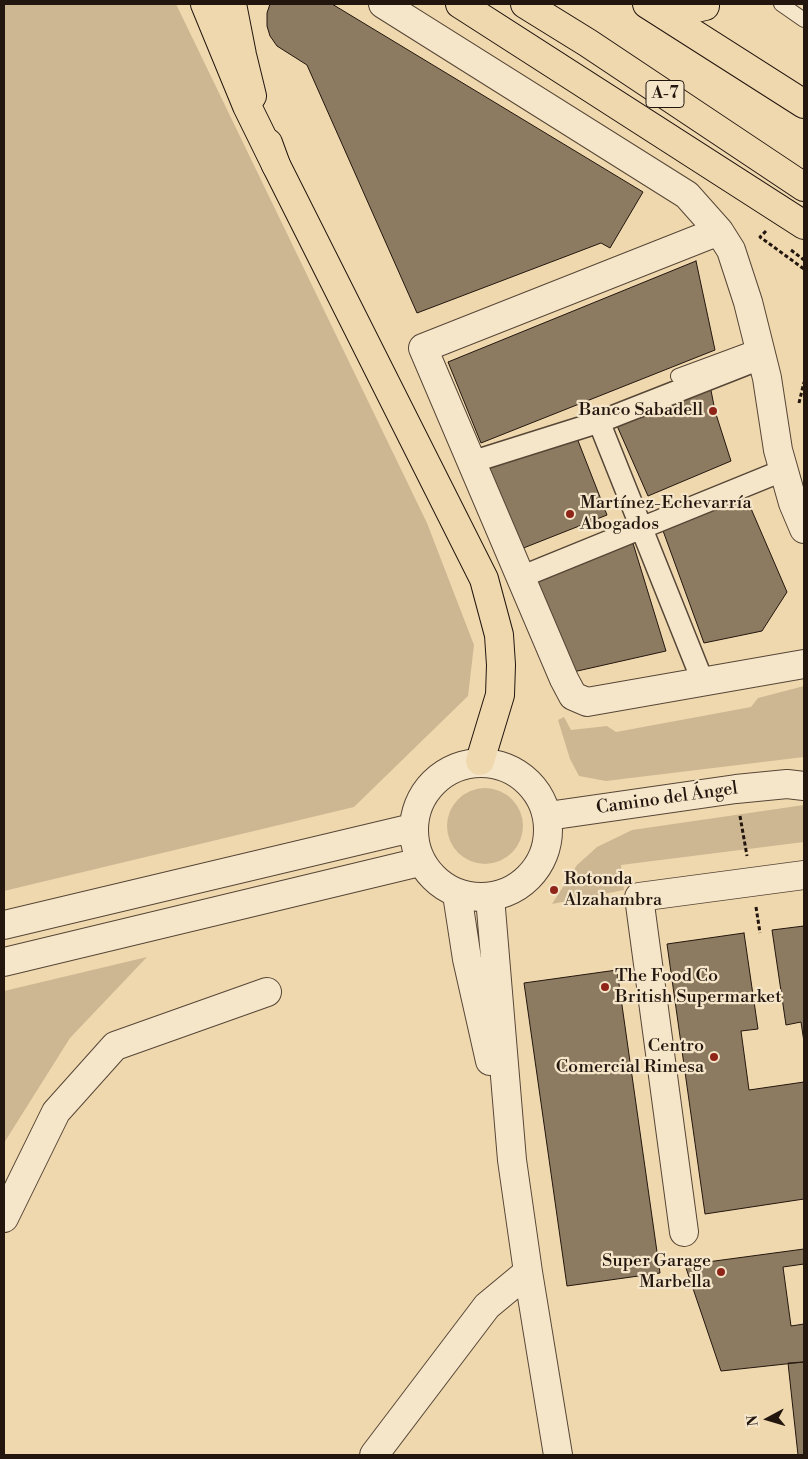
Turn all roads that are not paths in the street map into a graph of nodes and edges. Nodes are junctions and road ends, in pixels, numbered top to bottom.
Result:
1 (205, 4) edge
2 (232, 4) edge
3 (382, 4) edge
4 (460, 4) edge
5 (525, 4) edge
6 (781, 4) edge
7 (707, 5) edge
8 (656, 10) edge
9 (804, 20) edge
10 (804, 104) edge
11 (276, 165) junction
12 (804, 187) edge
13 (804, 225) edge
14 (719, 231) junction
15 (760, 352) junction
16 (678, 376) dead end
17 (599, 422) junction
18 (472, 462) junction
19 (784, 470) junction
20 (641, 528) junction
21 (804, 529) edge
22 (521, 577) junction
23 (804, 664) edge
24 (703, 682) junction
25 (480, 761) junction
26 (799, 782) edge
27 (548, 816) junction
28 (412, 828) junction
29 (420, 862) junction
30 (804, 875) edge
31 (457, 894) junction
32 (490, 897) junction
33 (4, 925) edge
34 (4, 962) edge
35 (267, 992) dead end
36 (512, 1160) junction
37 (4, 1218) edge
38 (684, 1232) dead end
39 (528, 1272) junction
40 (374, 1455) edge
41 (558, 1455) edge

1 - 11 main road
2 - 11 main road
3 - 14 street
4 - 13 main road
5 - 12 main road, A-7
6 - 9 lane
7 - 8 main road
8 - 10 main road
11 - 25 main road
14 - 15 street
14 - 18 street
15 - 16 lane
15 - 17 street
15 - 19 street
17 - 18 street
17 - 20 street
18 - 22 street
19 - 20 street
19 - 21 street
20 - 22 street
20 - 24 street
22 - 24 street
23 - 24 street
25 - 27 street
25 - 28 street
26 - 27 street, Camino del Ángel
27 - 32 street
28 - 29 street
28 - 33 street
29 - 31 street
29 - 34 street
30 - 38 street
31 - 32 street
31 - 36 street
32 - 36 street
35 - 37 street
36 - 39 street
39 - 40 street
39 - 41 street

